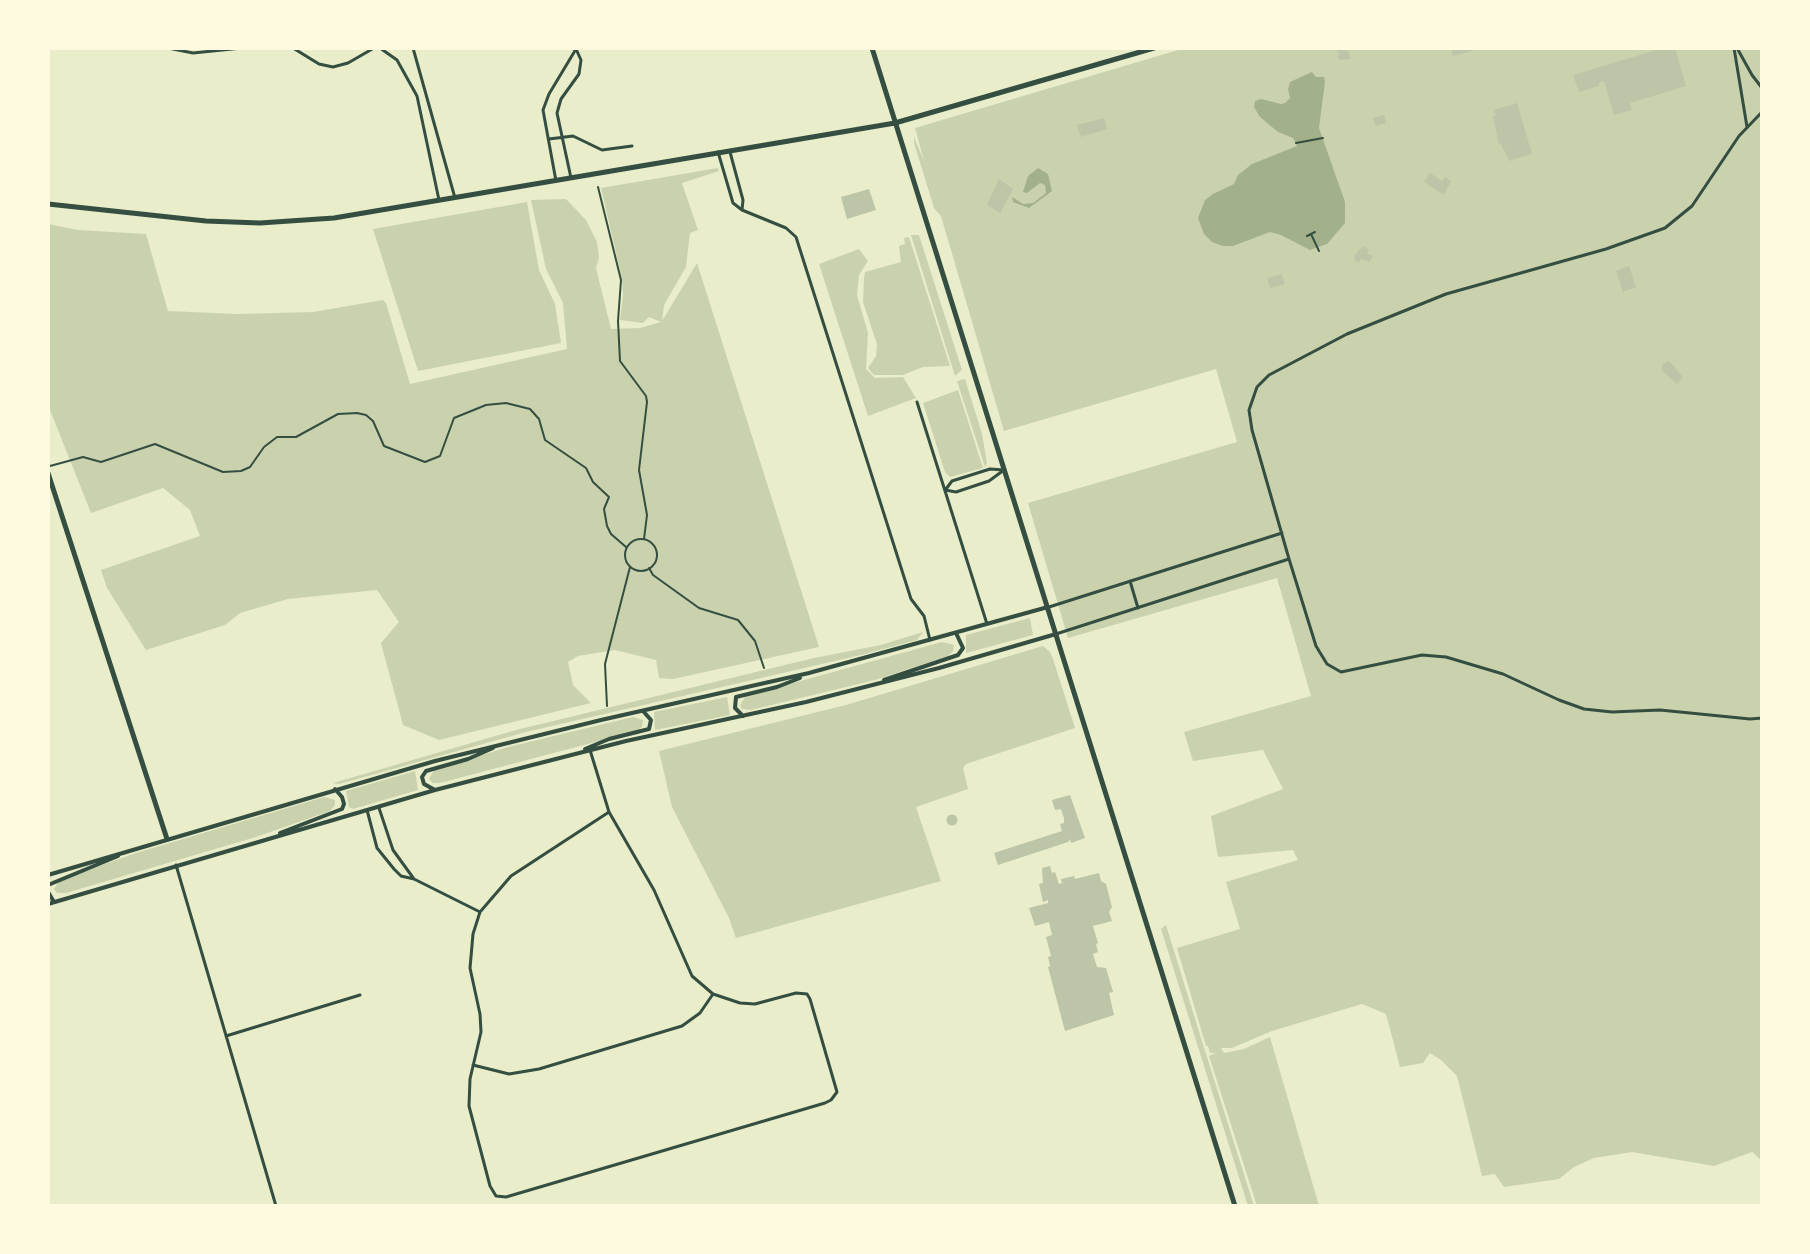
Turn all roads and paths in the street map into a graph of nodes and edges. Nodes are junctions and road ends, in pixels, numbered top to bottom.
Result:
1 (168, 48) edge
2 (242, 48) edge
3 (293, 48) edge
4 (301, 48) edge
5 (377, 48) edge
6 (413, 48) edge
7 (576, 48) edge
8 (872, 48) edge
9 (1154, 48) edge
10 (1735, 48) edge
11 (306, 55) junction
12 (1762, 88) edge
13 (549, 94) junction
14 (561, 99) junction
15 (1762, 112) edge
16 (895, 123) junction
17 (1747, 127) junction
18 (562, 137) junction
19 (1323, 138) dead end
20 (549, 139) junction
21 (1296, 143) dead end
22 (632, 146) dead end
23 (730, 150) junction
24 (718, 152) junction
25 (571, 178) junction
26 (556, 181) junction
27 (598, 187) dead end
28 (455, 198) junction
29 (439, 201) junction
30 (48, 204) edge
31 (742, 210) junction
32 (1311, 234) dead end
33 (1319, 251) dead end
34 (917, 402) dead end
35 (48, 467) edge
36 (1004, 470) junction
37 (48, 473) edge
38 (945, 490) junction
39 (1282, 533) junction
40 (644, 539) junction
41 (626, 547) junction
42 (1289, 559) junction
43 (630, 567) junction
44 (649, 568) junction
45 (1130, 581) junction
46 (1048, 607) junction
47 (1138, 608) junction
48 (987, 624) junction
49 (955, 633) junction
50 (1056, 634) junction
51 (930, 640) junction
52 (764, 668) dead end
53 (809, 673) junction
54 (875, 684) junction
55 (607, 706) dead end
56 (643, 711) junction
57 (743, 716) junction
58 (1762, 718) edge
59 (507, 743) junction
60 (590, 750) junction
61 (568, 756) junction
62 (335, 789) junction
63 (435, 790) junction
64 (379, 806) junction
65 (367, 809) junction
66 (609, 812) junction
67 (167, 839) junction
68 (267, 839) junction
69 (135, 848) junction
70 (393, 850) junction
71 (383, 857) junction
72 (176, 865) junction
73 (48, 875) edge
74 (414, 879) junction
75 (48, 885) edge
76 (48, 892) edge
77 (54, 902) junction
78 (48, 904) edge
79 (480, 912) junction
80 (713, 994) junction
81 (360, 995) dead end
82 (226, 1036) junction
83 (473, 1065) junction
84 (276, 1206) edge
85 (1235, 1206) edge

1 - 2 street
3 - 11 street
4 - 11 street
5 - 11 street
5 - 29 street
6 - 28 street
7 - 13 street
7 - 14 street
8 - 16 main road
9 - 16 main road
10 - 12 street
10 - 17 street
13 - 14 street
13 - 20 street
14 - 18 street
15 - 17 street
16 - 23 main road
16 - 36 main road
17 - 39 street
18 - 20 street
18 - 22 street
18 - 25 street
19 - 21 path
20 - 26 street
23 - 24 main road
23 - 31 street
24 - 25 main road
24 - 31 street
25 - 26 main road
26 - 28 main road
27 - 40 path
28 - 29 main road
29 - 30 main road
31 - 51 street
32 - 33 path
34 - 38 street
35 - 41 path
36 - 38 street
36 - 38 street
36 - 46 main road
37 - 67 main road
38 - 48 street
39 - 42 street
39 - 45 street
40 - 41 path
40 - 44 path
41 - 43 path
42 - 47 street
42 - 58 street
43 - 44 path
43 - 55 path
44 - 52 path
45 - 46 street
45 - 47 street
46 - 48 street
46 - 50 main road
47 - 50 street
48 - 49 street
49 - 51 street
49 - 54 street
50 - 54 street
50 - 85 main road
51 - 53 street
53 - 56 street
53 - 57 street
54 - 57 street
56 - 59 street
56 - 61 street
57 - 60 street
59 - 62 street
59 - 63 street
60 - 61 street
60 - 66 street
61 - 63 street
62 - 67 street
62 - 68 street
63 - 64 street
64 - 65 street
64 - 70 street
65 - 68 street
65 - 71 street
66 - 79 street
66 - 80 street
67 - 69 street
68 - 72 street
69 - 73 street
69 - 75 street
70 - 71 street
70 - 74 street
71 - 74 street
72 - 77 street
72 - 82 street
74 - 79 street
76 - 77 street
77 - 78 street
79 - 83 street
80 - 83 street
80 - 83 street
81 - 82 street
82 - 84 street

